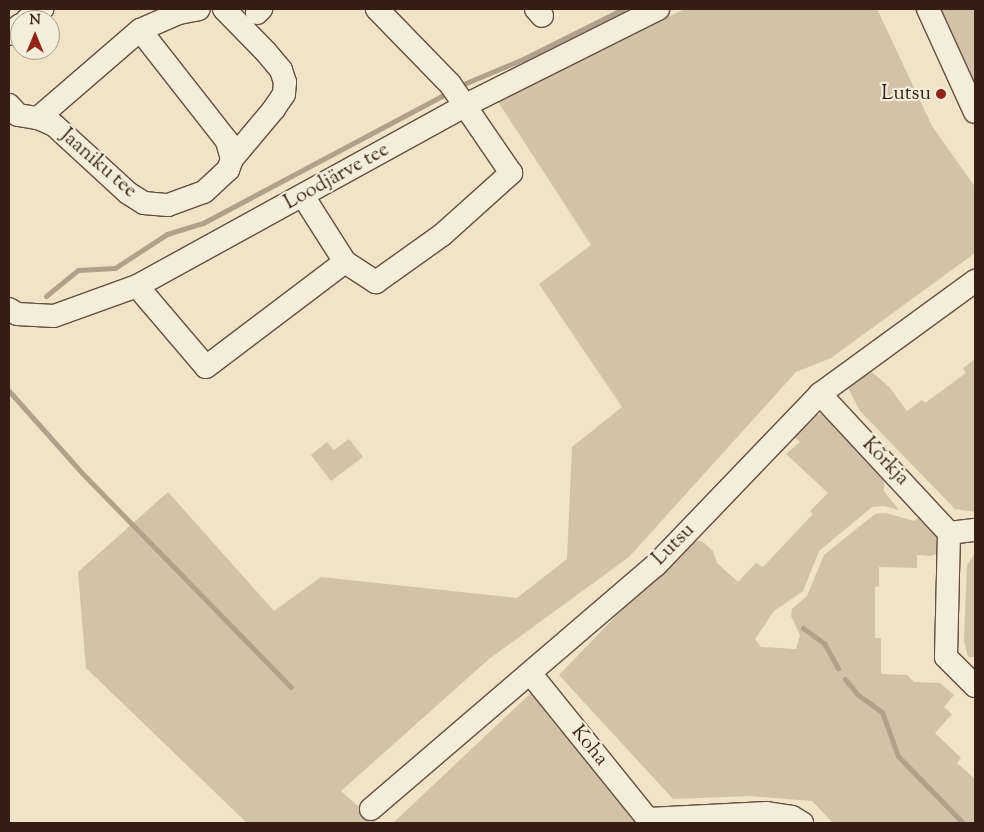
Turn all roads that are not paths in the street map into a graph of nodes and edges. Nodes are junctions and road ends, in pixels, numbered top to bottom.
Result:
1 (199, 9) edge
2 (224, 9) edge
3 (377, 9) edge
4 (658, 9) edge
5 (928, 9) edge
6 (140, 30) junction
7 (459, 96) junction
8 (9, 105) edge
9 (975, 112) edge
10 (38, 118) junction
11 (232, 159) junction
12 (302, 196) junction
13 (345, 262) junction
14 (975, 281) edge
15 (137, 286) junction
16 (9, 309) edge
17 (820, 394) junction
18 (975, 530) edge
19 (949, 533) junction
20 (530, 673) junction
21 (975, 686) edge
22 (371, 809) dead end
23 (648, 821) edge
24 (802, 823) edge

1 - 6 street, Jaaniku tee
2 - 11 street, Jaaniku tee
3 - 7 street
4 - 7 street, Loodjärve tee
5 - 9 street
6 - 10 street, Jaaniku tee
6 - 11 street
7 - 12 street, Loodjärve tee
7 - 13 street
8 - 10 street, Jaaniku tee
10 - 11 street, Jaaniku tee
12 - 13 street
12 - 15 street, Loodjärve tee
13 - 15 street
14 - 17 street, Lutsu
15 - 16 street, Loodjärve tee
17 - 19 street, Kõrkja
17 - 20 street, Lutsu
18 - 19 street
19 - 21 street
20 - 22 street, Lutsu
20 - 23 street, Koha
23 - 24 street, Koha

